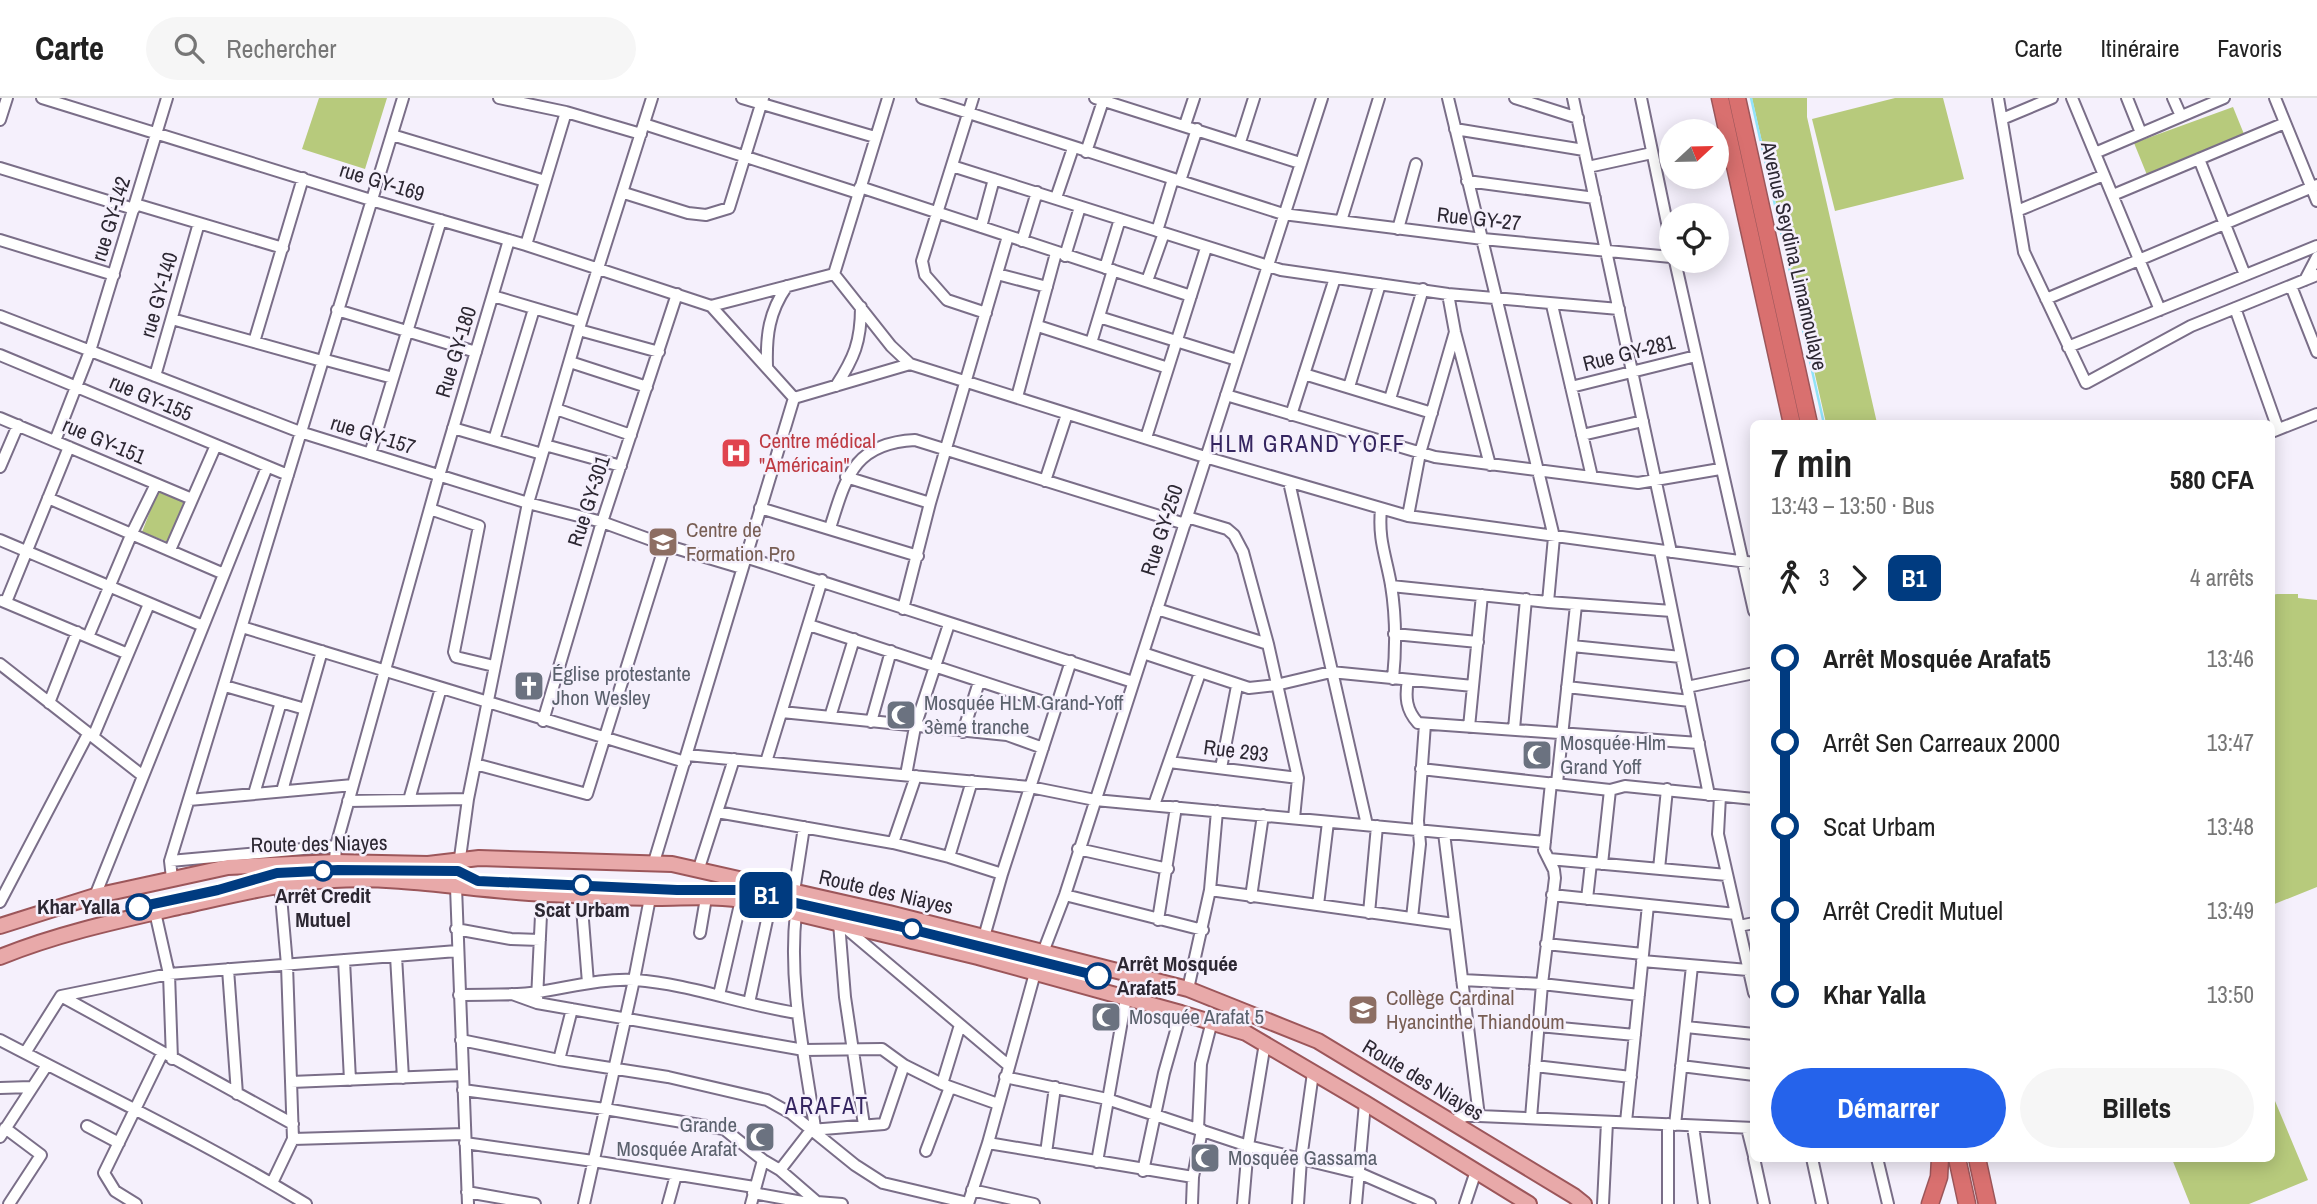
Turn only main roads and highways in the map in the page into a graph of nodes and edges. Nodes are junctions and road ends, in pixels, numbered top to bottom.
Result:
1 (1720, 98) edge
2 (1737, 98) edge
3 (1791, 420) edge
4 (1809, 420) edge
5 (0, 926) edge
6 (0, 957) edge
7 (1940, 1162) edge
8 (1957, 1162) edge
9 (1978, 1162) edge
10 (1529, 1204) edge
11 (1584, 1204) edge
12 (1930, 1204) edge
13 (1967, 1204) edge
14 (1987, 1204) edge

1 - 3 highway, Avenue Seydina Limamoulaye
2 - 4 highway, Avenue Seydina Limamoulaye
5 - 11 main road, Route des Niayes
6 - 10 main road, Route des Niayes
7 - 12 highway
8 - 13 highway
9 - 14 highway

